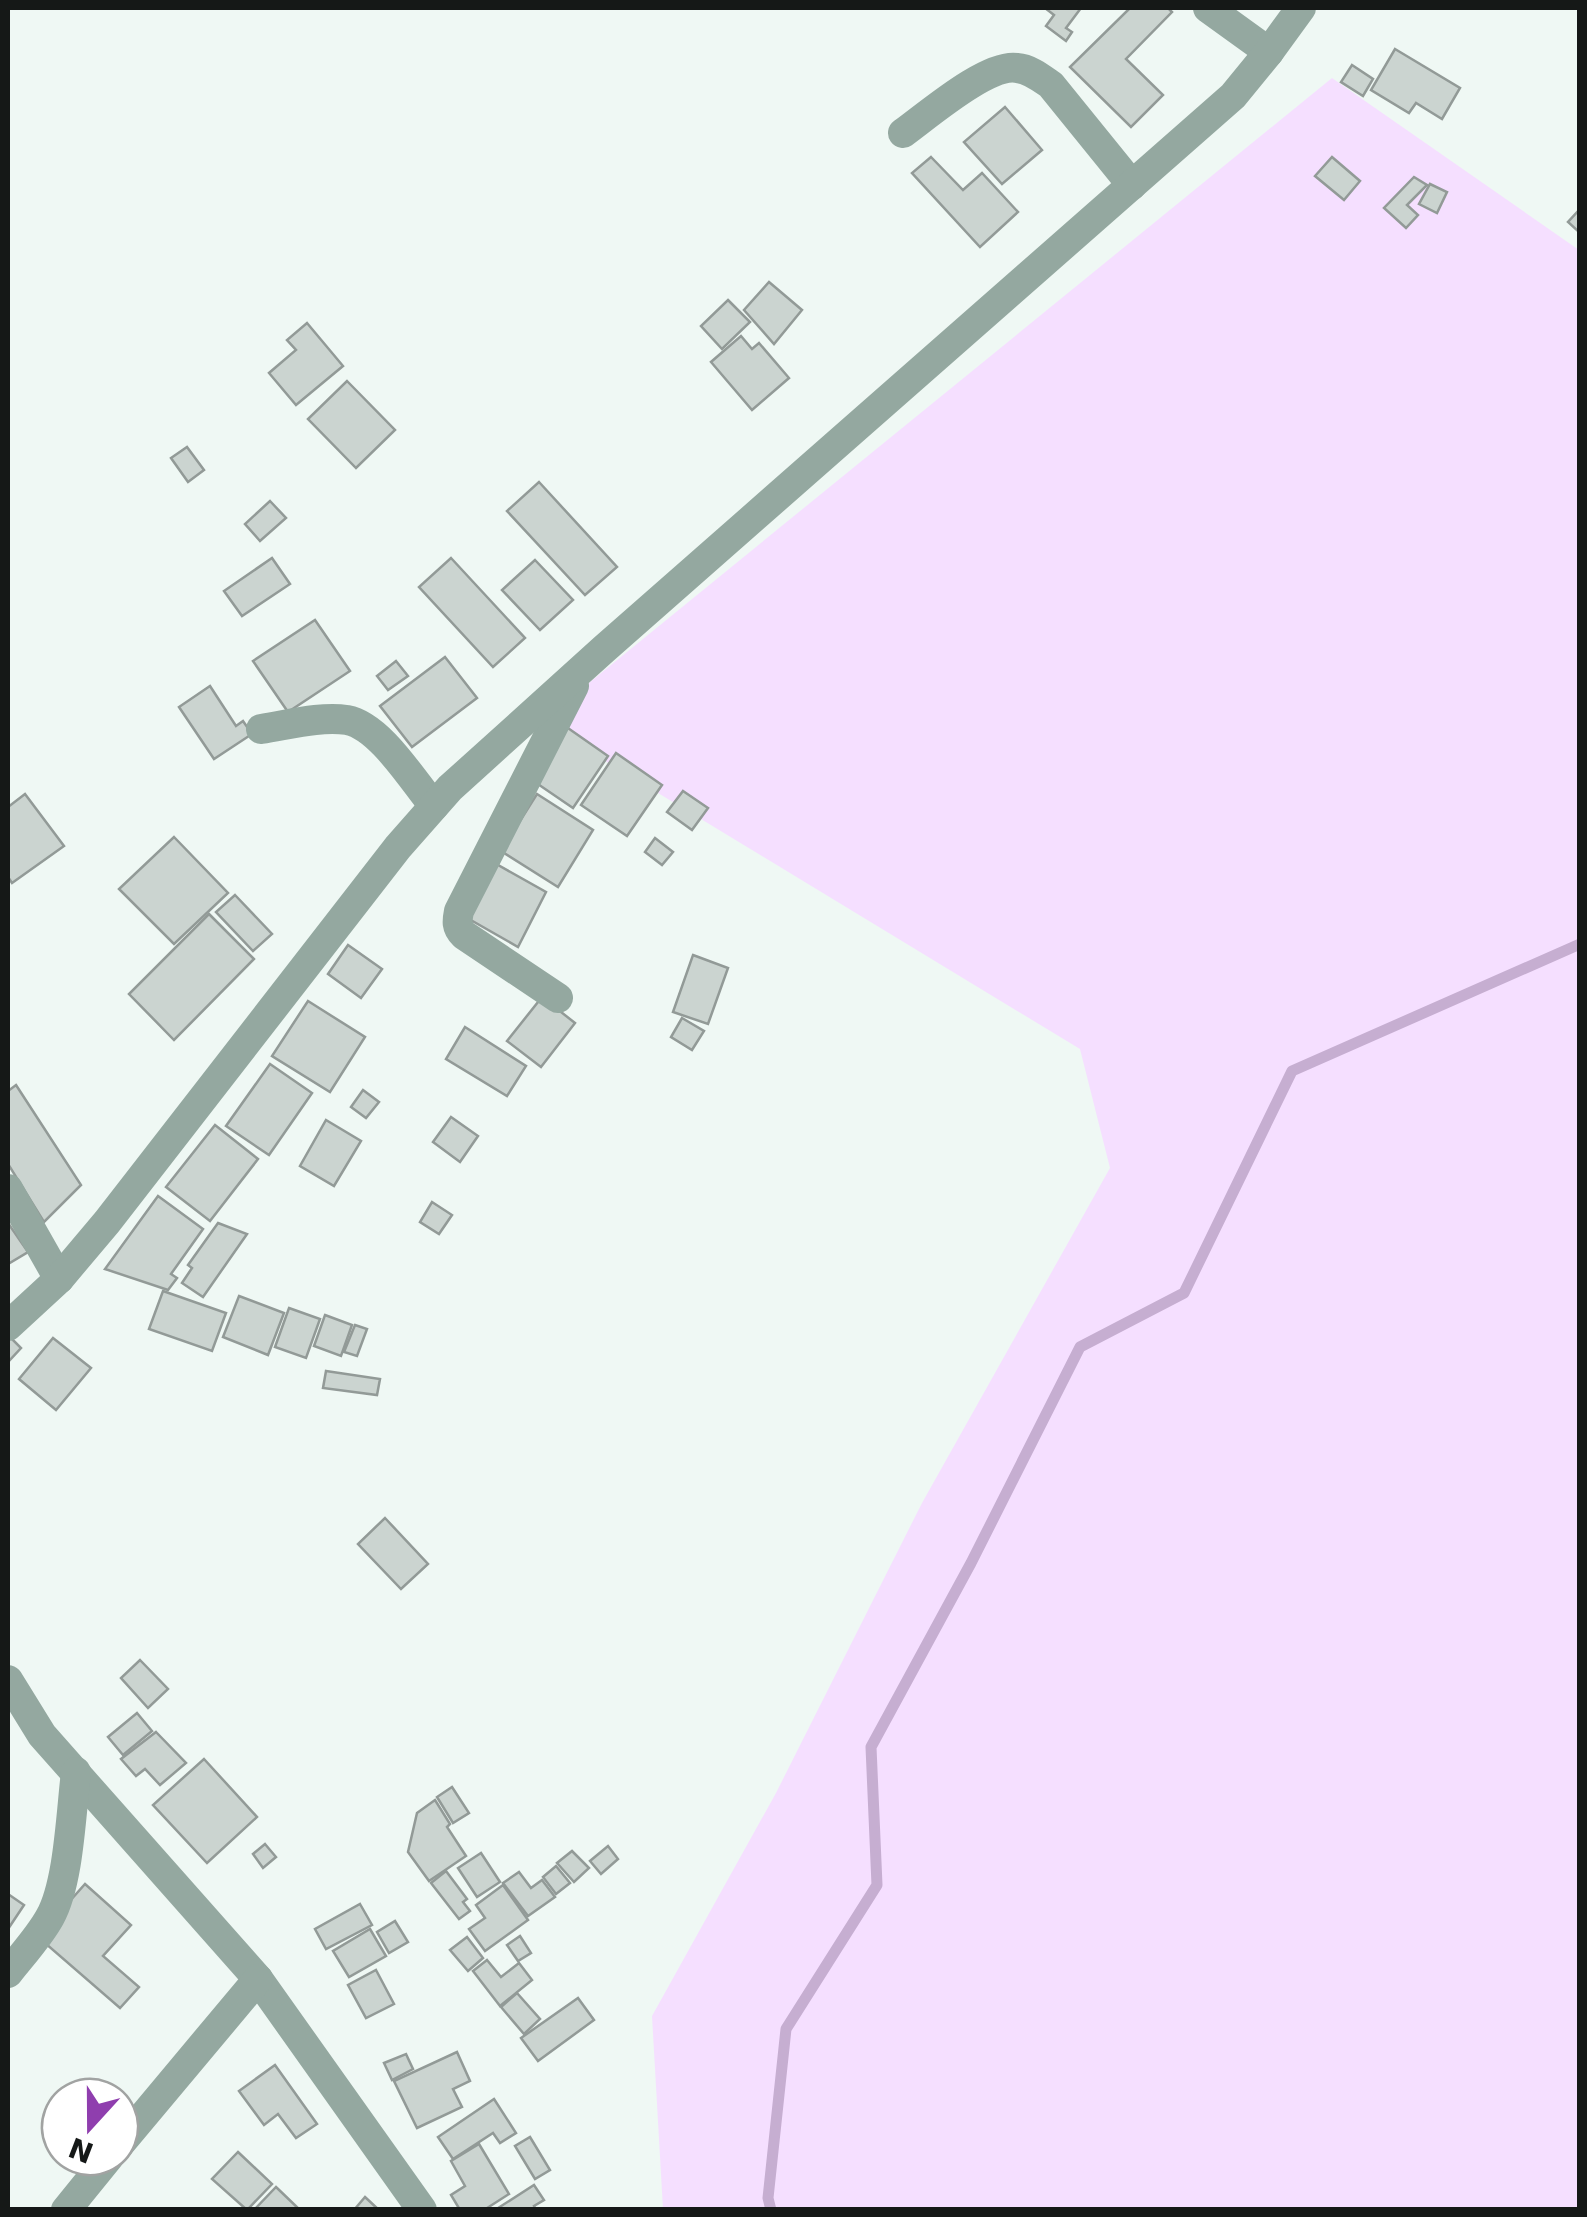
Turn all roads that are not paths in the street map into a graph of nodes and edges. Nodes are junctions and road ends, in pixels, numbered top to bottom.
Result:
1 (1208, 8) edge
2 (1300, 8) edge
3 (1269, 52) junction
4 (903, 133) dead end
5 (1132, 185) junction
6 (582, 670) junction
7 (261, 728) dead end
8 (434, 806) junction
9 (558, 998) dead end
10 (8, 1189) edge
11 (59, 1279) junction
12 (8, 1326) edge
13 (8, 1680) edge
14 (76, 1772) junction
15 (8, 1972) edge
16 (258, 1979) junction
17 (140, 2120) edge
18 (93, 2177) edge
19 (66, 2210) edge
20 (422, 2210) edge

1 - 3 street
2 - 3 street
3 - 5 street
4 - 5 street
5 - 6 street
6 - 8 street
6 - 9 street
7 - 8 street
8 - 11 street
10 - 11 street
11 - 12 street
13 - 14 street
14 - 15 street
14 - 16 street
16 - 17 street
16 - 20 street
18 - 19 street

